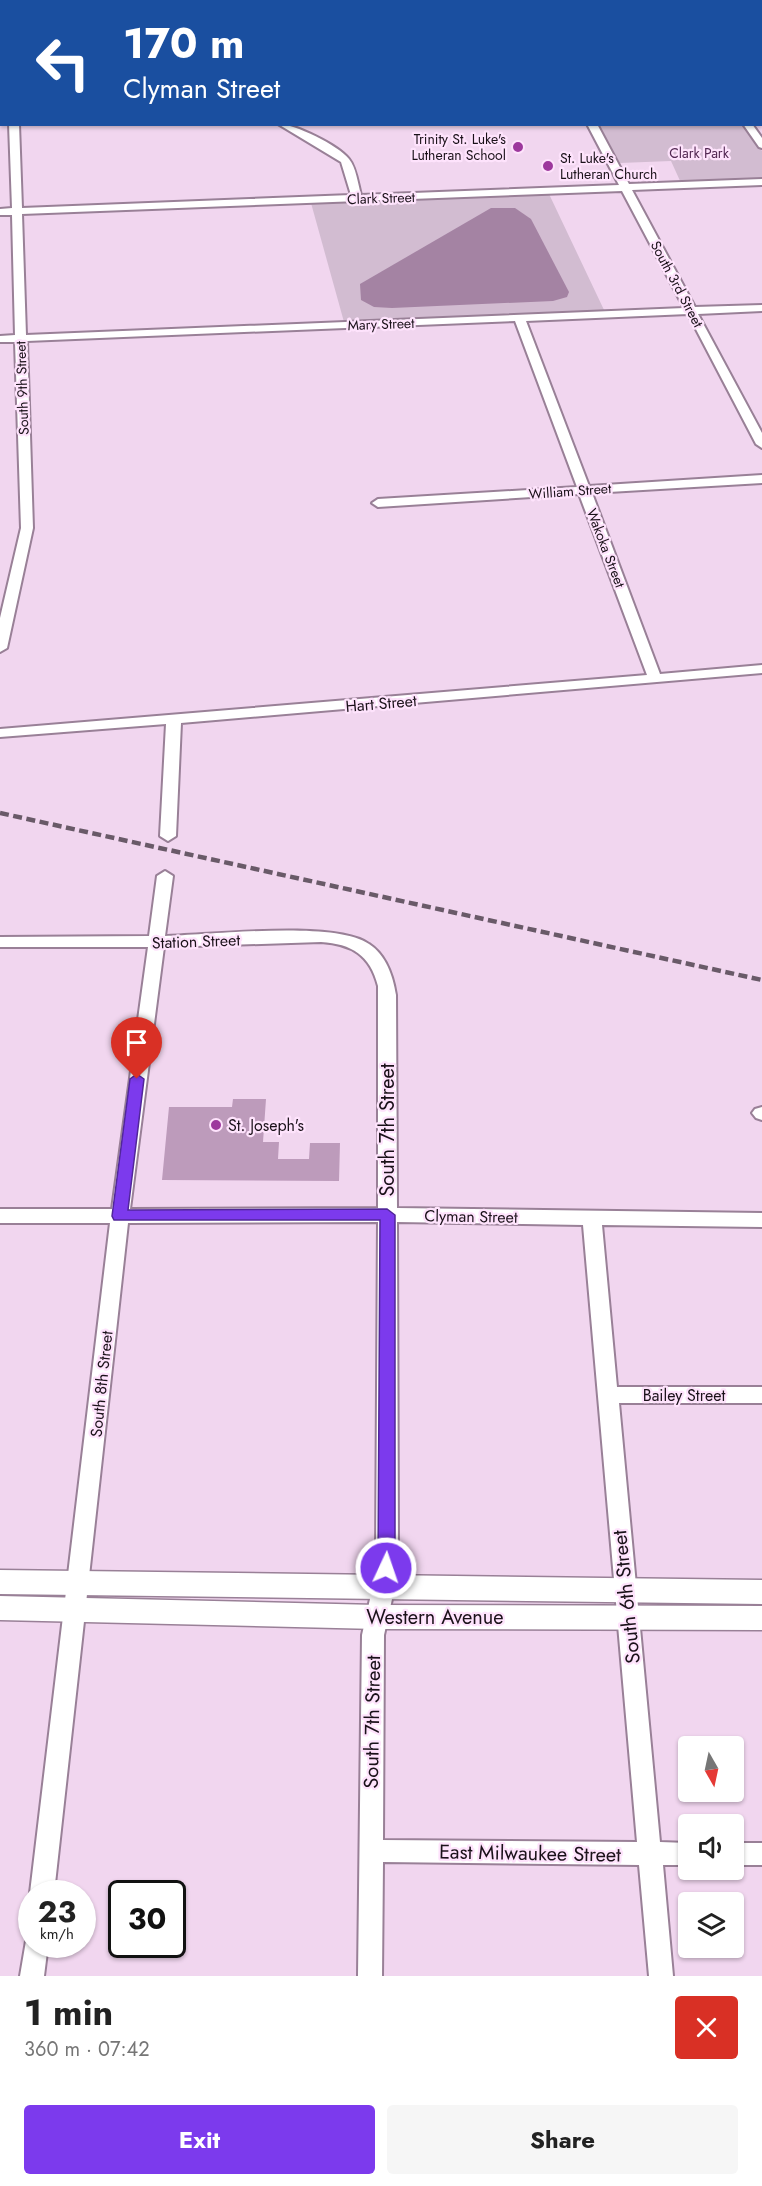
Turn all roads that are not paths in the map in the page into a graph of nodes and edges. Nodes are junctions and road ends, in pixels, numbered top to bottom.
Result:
1 (15, 126) edge
2 (286, 126) edge
3 (593, 126) edge
4 (748, 126) edge
5 (762, 145) edge
6 (762, 182) edge
7 (624, 187) junction
8 (357, 199) junction
9 (16, 211) junction
10 (0, 212) edge
11 (762, 308) edge
12 (692, 311) junction
13 (519, 318) junction
14 (20, 338) junction
15 (0, 339) edge
16 (762, 444) edge
17 (762, 478) edge
18 (583, 490) junction
19 (378, 503) dead end
20 (0, 648) edge
21 (762, 669) edge
22 (655, 678) junction
23 (174, 718) junction
24 (0, 733) edge
25 (168, 836) dead end
26 (165, 876) dead end
27 (0, 942) edge
28 (155, 942) junction
29 (382, 966) joint
30 (387, 1215) junction
31 (0, 1216) edge
32 (120, 1216) junction
33 (592, 1219) junction
34 (762, 1220) edge
35 (606, 1395) junction
36 (762, 1395) edge
37 (0, 1582) edge
38 (79, 1582) junction
39 (383, 1589) junction
40 (626, 1591) junction
41 (762, 1592) edge
42 (0, 1608) edge
43 (76, 1610) junction
44 (377, 1617) junction
45 (629, 1618) junction
46 (762, 1618) edge
47 (371, 1851) junction
48 (651, 1854) junction
49 (678, 1854) edge
50 (744, 1854) edge
51 (762, 1854) edge
52 (44, 1880) edge
53 (34, 1958) edge
54 (32, 1976) edge
55 (370, 1976) edge
56 (661, 1976) edge

1 - 9 street, South 9th Street
2 - 8 street
3 - 7 street, South 3rd Street
4 - 5 street
6 - 7 street, Clark Street
7 - 8 street, Clark Street
7 - 12 street, South 3rd Street
8 - 9 street, Clark Street
9 - 10 street, Clark Street
9 - 14 street, South 9th Street
11 - 12 street, Mary Street
12 - 13 street, Mary Street
12 - 16 street, South 3rd Street
13 - 14 street, Mary Street
13 - 18 street, Wakoka Street
14 - 15 street, Mary Street
14 - 20 street, South 9th Street
17 - 18 street, William Street
18 - 19 street, William Street
18 - 22 street, Wakoka Street
21 - 22 street, Hart Street
22 - 23 street, Hart Street
23 - 24 street, Hart Street
23 - 25 street
26 - 28 street, South 8th Street
27 - 28 street, Station Street
28 - 29 street, Station Street
28 - 32 street, South 8th Street
29 - 30 street, South 7th Street
30 - 32 street, Clyman Street
30 - 33 street, Clyman Street
30 - 39 street, South 7th Street
31 - 32 street, Clyman Street
32 - 38 street, South 8th Street
33 - 34 street, Clyman Street
33 - 35 street, South 6th Street
35 - 36 street, Bailey Street
35 - 40 street, South 6th Street
37 - 38 street, Western Avenue
38 - 39 street, Western Avenue
38 - 43 street, South 8th Street
39 - 40 street, Western Avenue
39 - 44 street, South 7th Street
40 - 41 street, Western Avenue
40 - 45 street, South 6th Street
42 - 43 street, Western Avenue
43 - 44 street, Western Avenue
43 - 52 street, South 8th Street
44 - 45 street, Western Avenue
44 - 47 street, South 7th Street
45 - 46 street, Western Avenue
45 - 48 street, South 6th Street
47 - 48 street, East Milwaukee Street
47 - 55 street, South 7th Street
48 - 49 street, East Milwaukee Street
48 - 56 street, South 6th Street
50 - 51 street
53 - 54 street

